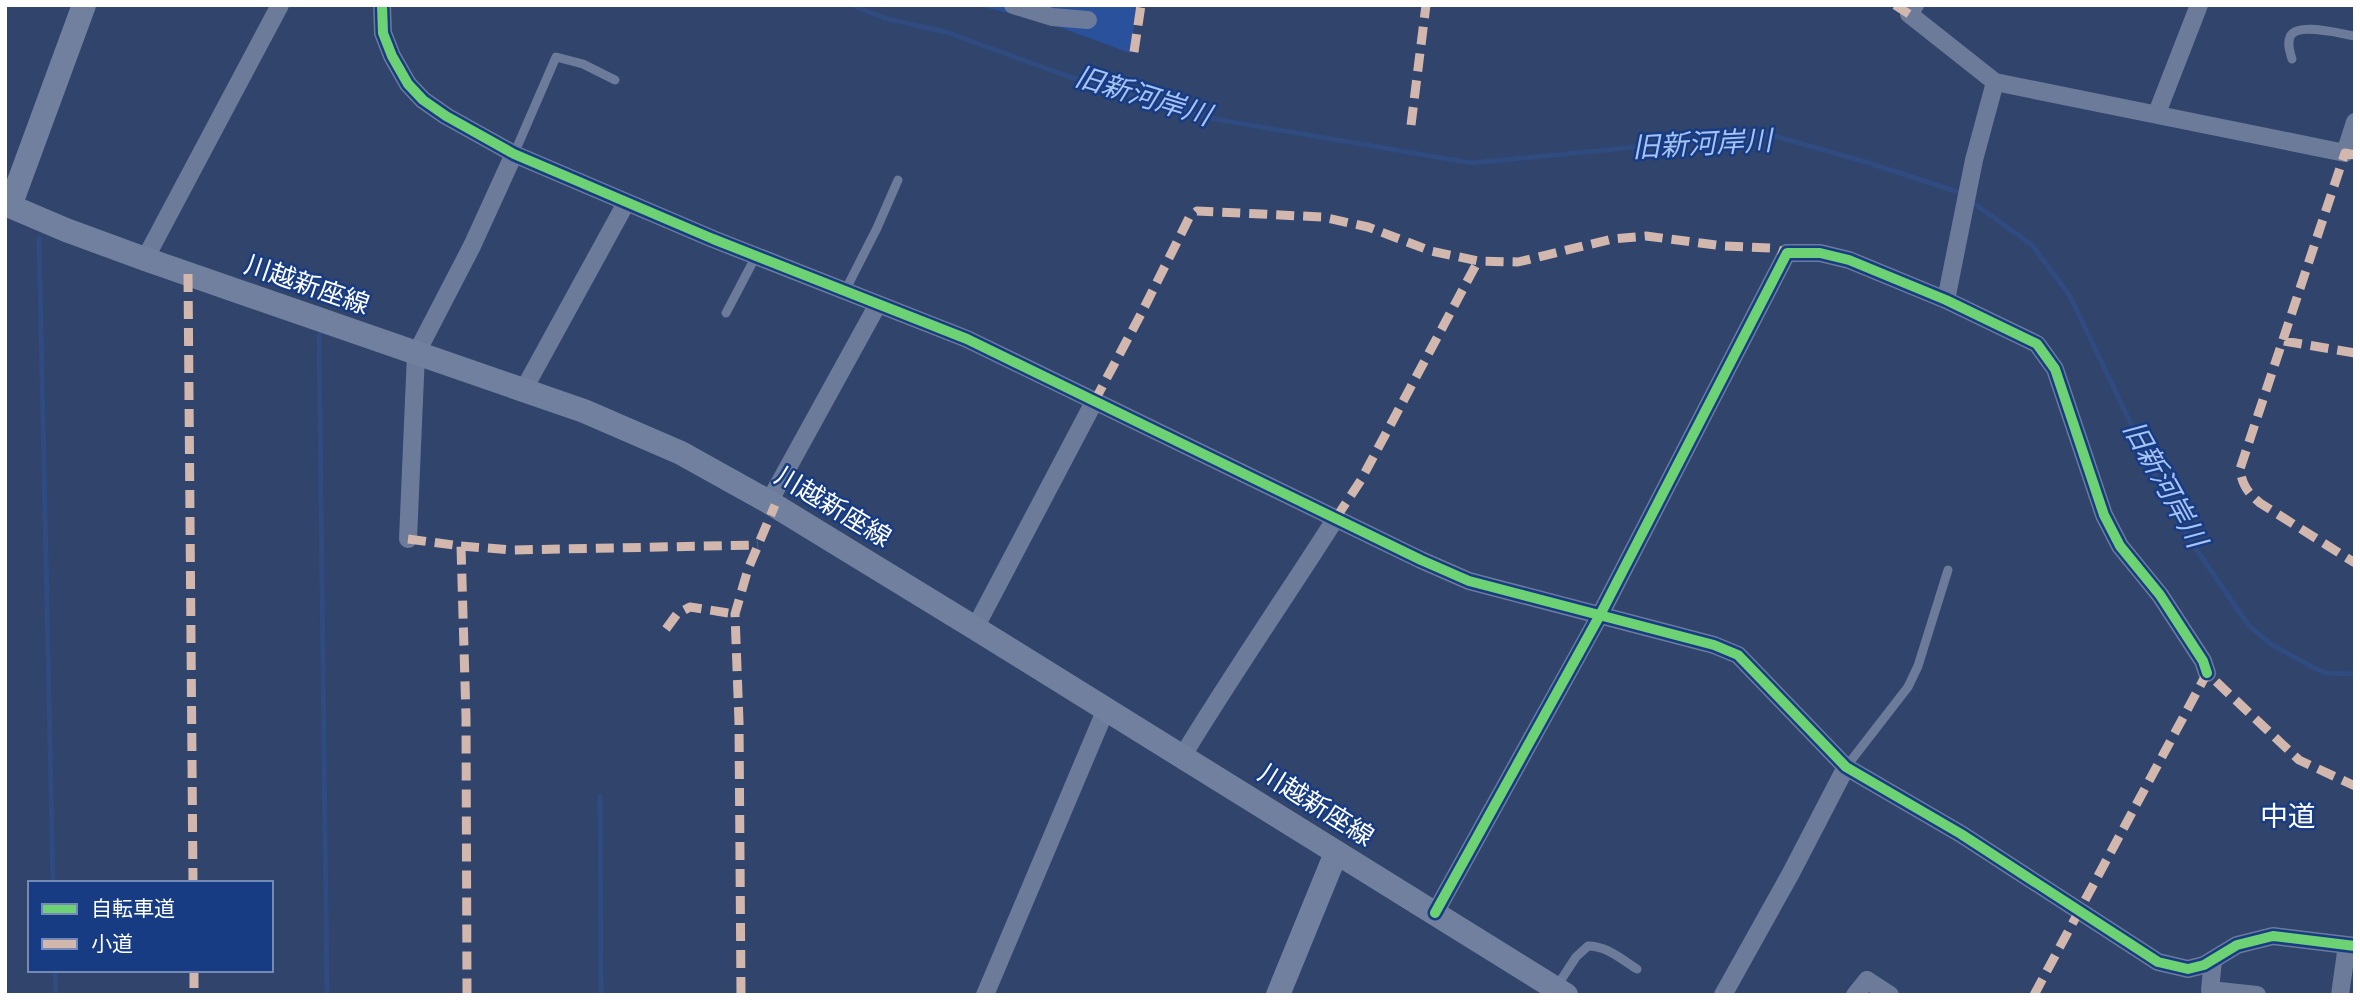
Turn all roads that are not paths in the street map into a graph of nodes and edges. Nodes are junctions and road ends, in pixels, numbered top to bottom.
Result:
1 (84, 5) edge
2 (279, 5) edge
3 (382, 5) edge
4 (1013, 5) edge
5 (1914, 5) edge
6 (2199, 5) edge
7 (1053, 11) edge
8 (1088, 20) dead end
9 (2355, 36) edge
10 (2292, 59) dead end
11 (615, 80) dead end
12 (1995, 82) junction
13 (2157, 113) junction
14 (2355, 122) edge
15 (514, 154) junction
16 (898, 180) dead end
17 (626, 203) junction
18 (8, 205) edge
19 (756, 256) junction
20 (145, 259) junction
21 (845, 291) junction
22 (1946, 300) junction
23 (878, 304) junction
24 (726, 313) dead end
25 (416, 354) junction
26 (524, 389) junction
27 (1094, 402) junction
28 (769, 502) junction
29 (1336, 518) junction
30 (408, 539) dead end
31 (1948, 570) dead end
32 (1600, 615) junction
33 (975, 628) junction
34 (2207, 673) dead end
35 (1106, 709) junction
36 (1182, 757) junction
37 (1846, 767) junction
38 (1336, 853) junction
39 (1435, 913) junction
40 (2351, 945) edge
41 (2213, 960) junction
42 (1637, 969) dead end
43 (1549, 989) edge
44 (985, 995) edge
45 (1278, 995) edge
46 (1723, 995) edge
47 (1855, 995) edge
48 (1889, 995) edge
49 (2257, 995) edge
50 (2340, 995) edge

1 - 18 main road
2 - 20 street
3 - 15 street
4 - 7 street
5 - 12 street
6 - 13 street
7 - 8 street
9 - 10 lane
11 - 15 lane
12 - 13 street
12 - 22 street
13 - 14 street
15 - 17 street
15 - 25 street
16 - 21 lane
17 - 19 street
17 - 26 street
18 - 20 main road, 川越新座線
19 - 21 street
19 - 24 lane
20 - 25 main road, 川越新座線
21 - 23 street
22 - 32 street
22 - 34 street
23 - 27 street
23 - 28 street
25 - 26 main road, 川越新座線
25 - 30 street
26 - 28 main road, 川越新座線
27 - 29 street
27 - 33 street
28 - 33 main road, 川越新座線
29 - 32 street
29 - 36 street
31 - 37 lane
32 - 37 street
32 - 39 street
33 - 35 main road, 川越新座線
35 - 36 main road, 川越新座線
35 - 44 street
36 - 38 main road, 川越新座線
37 - 41 street
37 - 46 street
38 - 39 main road, 川越新座線
38 - 45 main road
39 - 43 main road, 川越新座線
40 - 41 street
40 - 50 street
41 - 49 street
42 - 43 lane
47 - 48 street

